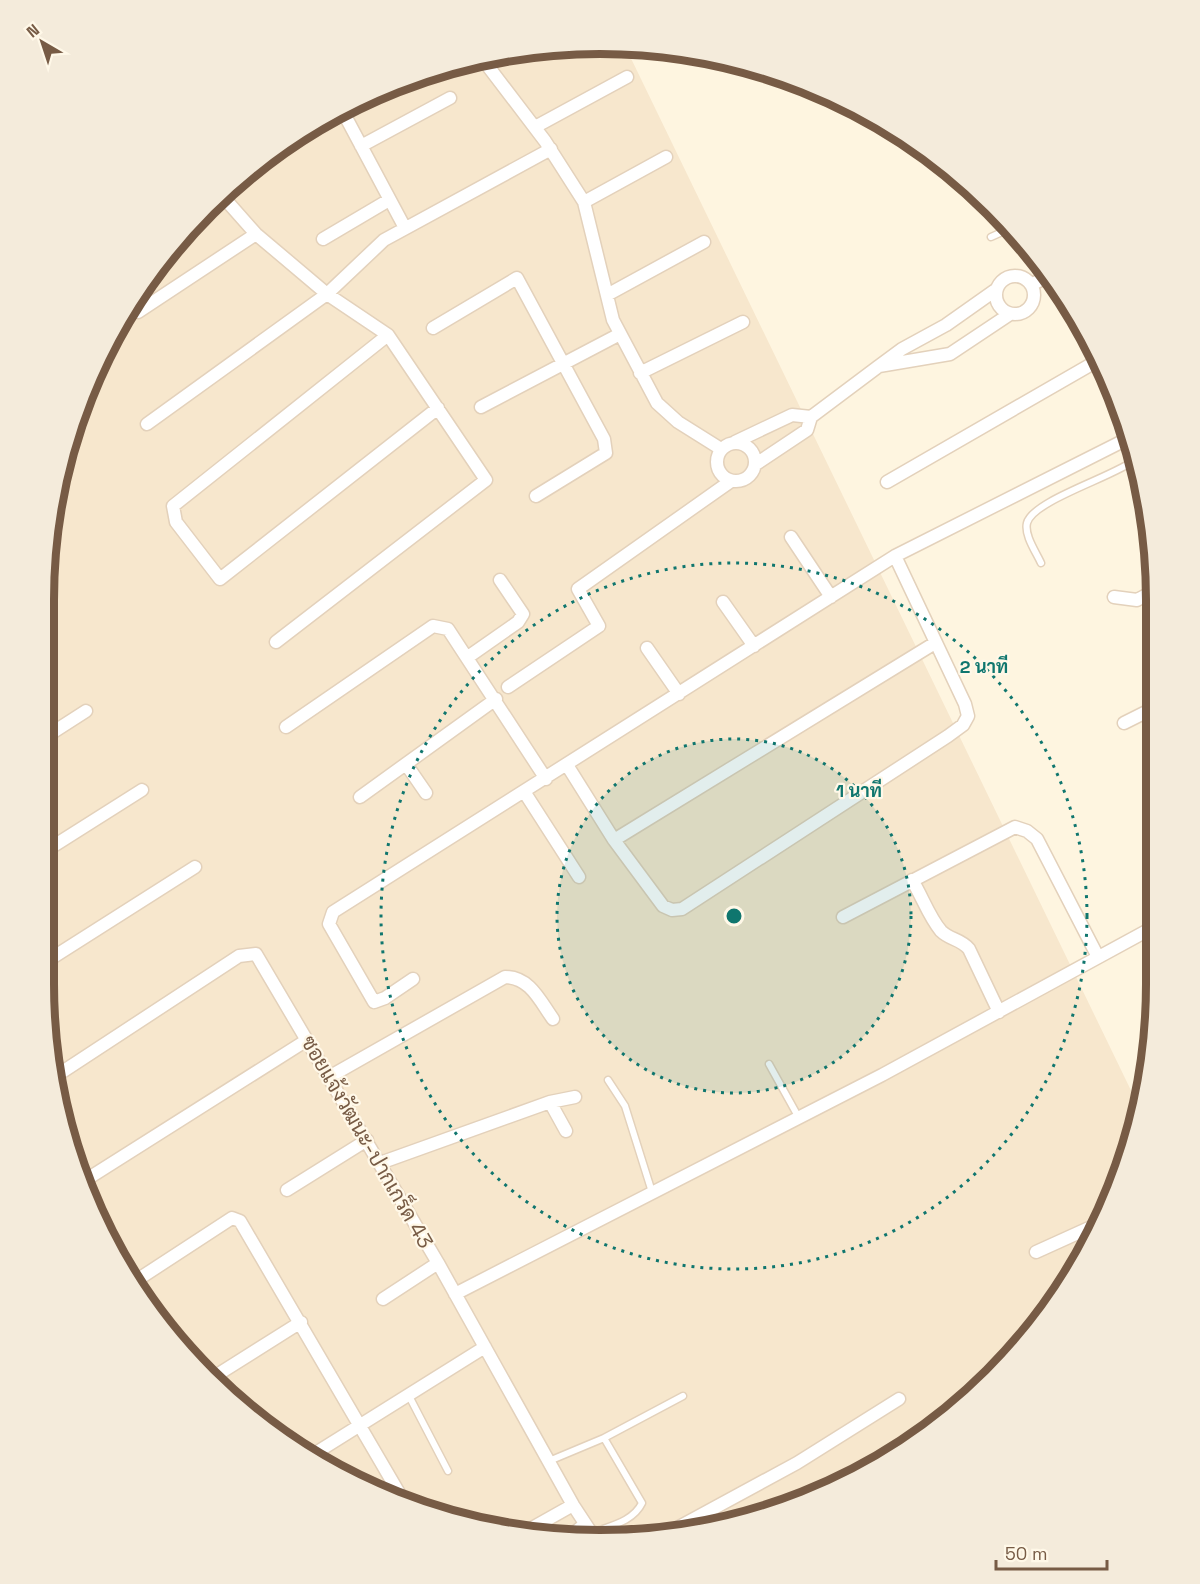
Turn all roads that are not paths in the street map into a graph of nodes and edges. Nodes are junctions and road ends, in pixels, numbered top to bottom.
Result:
1 (490, 65) edge
2 (627, 76) dead end
3 (450, 98) dead end
4 (346, 117) edge
5 (535, 127) junction
6 (361, 146) junction
7 (551, 149) junction
8 (666, 157) dead end
9 (389, 200) junction
10 (227, 201) edge
11 (585, 202) junction
12 (405, 228) junction
13 (1003, 232) edge
14 (256, 234) junction
15 (991, 237) dead end
16 (323, 239) dead end
17 (704, 242) dead end
18 (1041, 280) edge
19 (1031, 285) junction
20 (997, 289) junction
21 (327, 294) junction
22 (607, 295) junction
23 (138, 312) dead end
24 (1010, 314) junction
25 (743, 322) dead end
26 (433, 328) dead end
27 (620, 334) junction
28 (388, 335) junction
29 (563, 363) junction
30 (1092, 364) edge
31 (879, 366) junction
32 (640, 373) junction
33 (481, 407) dead end
34 (438, 408) junction
35 (812, 417) junction
36 (147, 424) dead end
37 (735, 442) junction
38 (1122, 442) edge
39 (721, 449) junction
40 (1128, 463) edge
41 (756, 464) junction
42 (731, 481) junction
43 (887, 482) dead end
44 (536, 496) dead end
45 (791, 537) dead end
46 (895, 556) junction
47 (1041, 563) dead end
48 (500, 580) dead end
49 (1146, 595) edge
50 (831, 597) junction
51 (1114, 597) dead end
52 (723, 602) dead end
53 (276, 642) dead end
54 (935, 643) junction
55 (754, 646) junction
56 (647, 648) dead end
57 (468, 657) junction
58 (508, 687) dead end
59 (679, 694) junction
60 (496, 699) junction
61 (86, 711) dead end
62 (1146, 712) edge
63 (1124, 723) dead end
64 (286, 727) dead end
65 (54, 732) edge
66 (405, 764) junction
67 (567, 765) junction
68 (546, 779) junction
69 (142, 790) dead end
70 (426, 793) dead end
71 (525, 793) junction
72 (360, 797) dead end
73 (615, 840) junction
74 (54, 846) edge
75 (195, 867) dead end
76 (579, 877) dead end
77 (912, 880) junction
78 (843, 917) dead end
79 (1146, 931) edge
80 (54, 957) edge
81 (1098, 957) junction
82 (413, 979) dead end
83 (999, 1012) junction
84 (553, 1019) dead end
85 (307, 1040) junction
86 (769, 1064) dead end
87 (61, 1072) edge
88 (329, 1077) junction
89 (609, 1080) dead end
90 (574, 1097) dead end
91 (550, 1102) junction
92 (799, 1118) junction
93 (566, 1131) dead end
94 (367, 1140) junction
95 (380, 1163) junction
96 (90, 1177) edge
97 (287, 1190) dead end
98 (652, 1192) junction
99 (1088, 1228) edge
100 (1036, 1252) dead end
101 (438, 1263) junction
102 (140, 1278) edge
103 (455, 1294) junction
104 (383, 1299) dead end
105 (301, 1322) junction
106 (485, 1347) junction
107 (218, 1374) edge
108 (409, 1396) junction
109 (683, 1396) dead end
110 (899, 1399) dead end
111 (359, 1426) junction
112 (604, 1438) junction
113 (318, 1451) edge
114 (549, 1461) junction
115 (448, 1471) dead end
116 (398, 1491) edge
117 (573, 1504) junction
118 (584, 1521) junction
119 (687, 1523) edge
120 (536, 1526) edge
121 (574, 1529) edge
122 (590, 1530) edge
123 (604, 1530) edge

1 - 5 street
2 - 5 street
3 - 6 street
4 - 6 street
5 - 7 street
6 - 9 street
7 - 11 street
7 - 12 street
8 - 11 street
9 - 12 street
9 - 16 street
10 - 14 street
11 - 22 street
12 - 21 street
13 - 15 lane
14 - 21 street
14 - 23 street
17 - 22 street
18 - 19 street
19 - 20 street
19 - 24 street
20 - 24 street
20 - 31 street
21 - 28 street
21 - 36 street
22 - 27 street
24 - 31 street
25 - 32 street
26 - 29 street
27 - 29 street
27 - 32 street
28 - 34 street
28 - 34 street
29 - 33 street
29 - 44 street
30 - 43 street
31 - 35 street
32 - 39 street
34 - 53 street
35 - 37 street
35 - 41 street
37 - 39 street
37 - 41 street
38 - 46 street
39 - 42 street
40 - 47 lane
41 - 42 street
42 - 58 street
45 - 50 street
46 - 50 street
46 - 54 street
48 - 57 street
49 - 51 street
50 - 55 street
52 - 55 street
54 - 73 street
54 - 73 street
55 - 59 street
56 - 59 street
57 - 60 street
57 - 64 street
59 - 67 street
60 - 66 street
60 - 68 street
61 - 65 street
62 - 63 street
66 - 70 street
66 - 72 street
67 - 68 street
67 - 73 street
68 - 71 street
69 - 74 street
71 - 76 street
71 - 82 street
75 - 80 street
77 - 78 street
77 - 81 street
77 - 83 street
79 - 81 street
81 - 83 street
83 - 92 street
84 - 88 street
85 - 87 street, ซอยแจ้งวัฒนะ-ปากเกร็ด 43
85 - 88 street, ซอยแจ้งวัฒนะ-ปากเกร็ด 43
85 - 96 street
86 - 92 lane
88 - 94 street, ซอยแจ้งวัฒนะ-ปากเกร็ด 43
89 - 98 lane
90 - 91 street
91 - 93 street
91 - 95 street
92 - 98 street
94 - 95 street, ซอยแจ้งวัฒนะ-ปากเกร็ด 43
94 - 97 street
95 - 101 street, ซอยแจ้งวัฒนะ-ปากเกร็ด 43
98 - 103 street
99 - 100 street
101 - 103 street, ซอยแจ้งวัฒนะ-ปากเกร็ด 43
101 - 104 street
102 - 105 street
103 - 106 street, ซอยแจ้งวัฒนะ-ปากเกร็ด 43
105 - 107 street
105 - 111 street
106 - 108 street
106 - 114 street, ซอยแจ้งวัฒนะ-ปากเกร็ด 43
108 - 111 street
108 - 115 lane
109 - 112 lane
110 - 119 street
111 - 113 street
111 - 116 street
112 - 114 lane
112 - 123 lane
114 - 117 street, ซอยแจ้งวัฒนะ-ปากเกร็ด 43
117 - 118 street, ซอยแจ้งวัฒนะ-ปากเกร็ด 43
117 - 120 street
118 - 121 lane
118 - 122 street, ซอยแจ้งวัฒนะ-ปากเกร็ด 43

